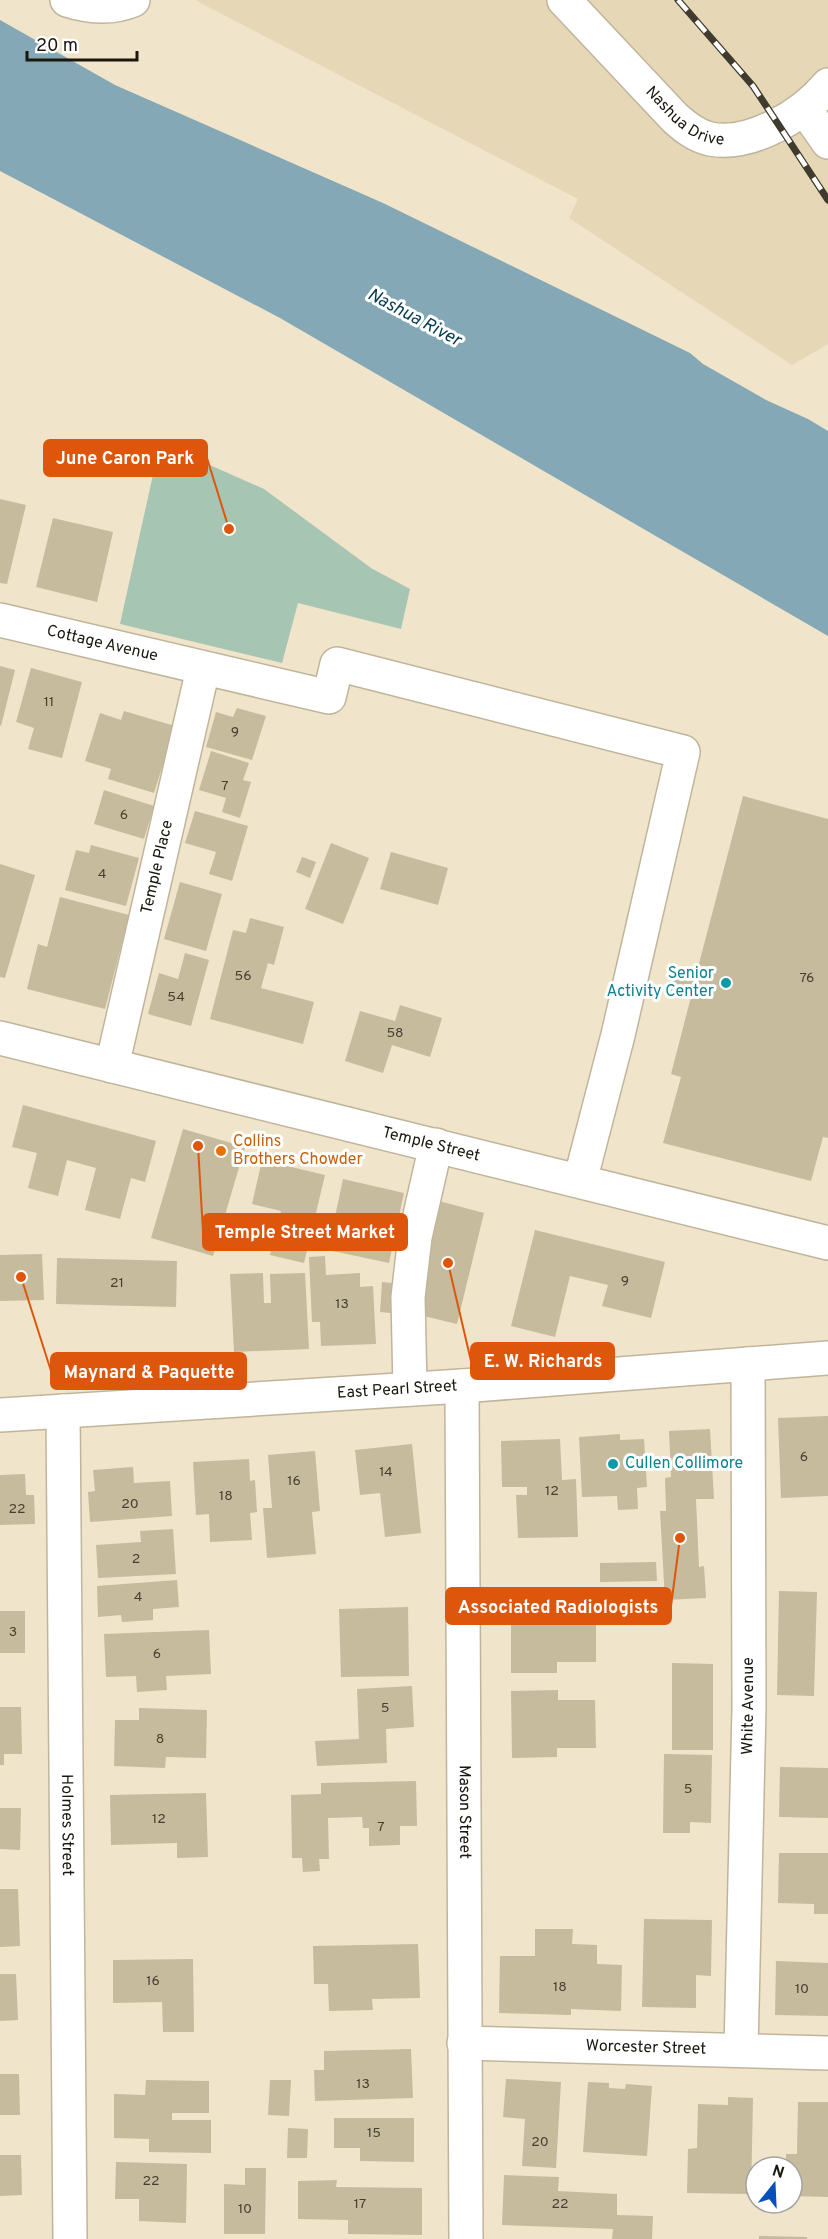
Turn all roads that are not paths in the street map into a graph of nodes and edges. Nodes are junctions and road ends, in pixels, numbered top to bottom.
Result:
1 (67, 0) edge
2 (134, 0) edge
3 (564, 0) edge
4 (828, 85) edge
5 (806, 109) junction
6 (828, 142) edge
7 (0, 620) edge
8 (203, 669) junction
9 (0, 1038) edge
10 (112, 1066) junction
11 (436, 1145) junction
12 (580, 1181) junction
13 (828, 1243) edge
14 (828, 1358) edge
15 (748, 1364) junction
16 (462, 1386) junction
17 (410, 1389) junction
18 (63, 1411) junction
19 (0, 1415) edge
20 (464, 2043) junction
21 (741, 2050) junction
22 (828, 2053) edge
23 (70, 2239) edge
24 (466, 2239) edge

1 - 2 street
3 - 5 street, Nashua Drive
4 - 5 street, Nashua Drive
5 - 6 street
7 - 8 street, Cottage Avenue
8 - 10 street, Temple Place
8 - 12 street, Cottage Avenue
9 - 10 street, Temple Street
10 - 11 street, Temple Street
11 - 12 street, Temple Street
11 - 17 street
12 - 13 street, Temple Street
14 - 15 street, East Pearl Street
15 - 16 street, East Pearl Street
15 - 21 street, White Avenue
16 - 17 street, East Pearl Street
16 - 20 street, Mason Street
17 - 18 street, East Pearl Street
18 - 19 street, East Pearl Street
18 - 23 street, Holmes Street
20 - 21 street, Worcester Street
20 - 24 street, Mason Street
21 - 22 street, Worcester Street

